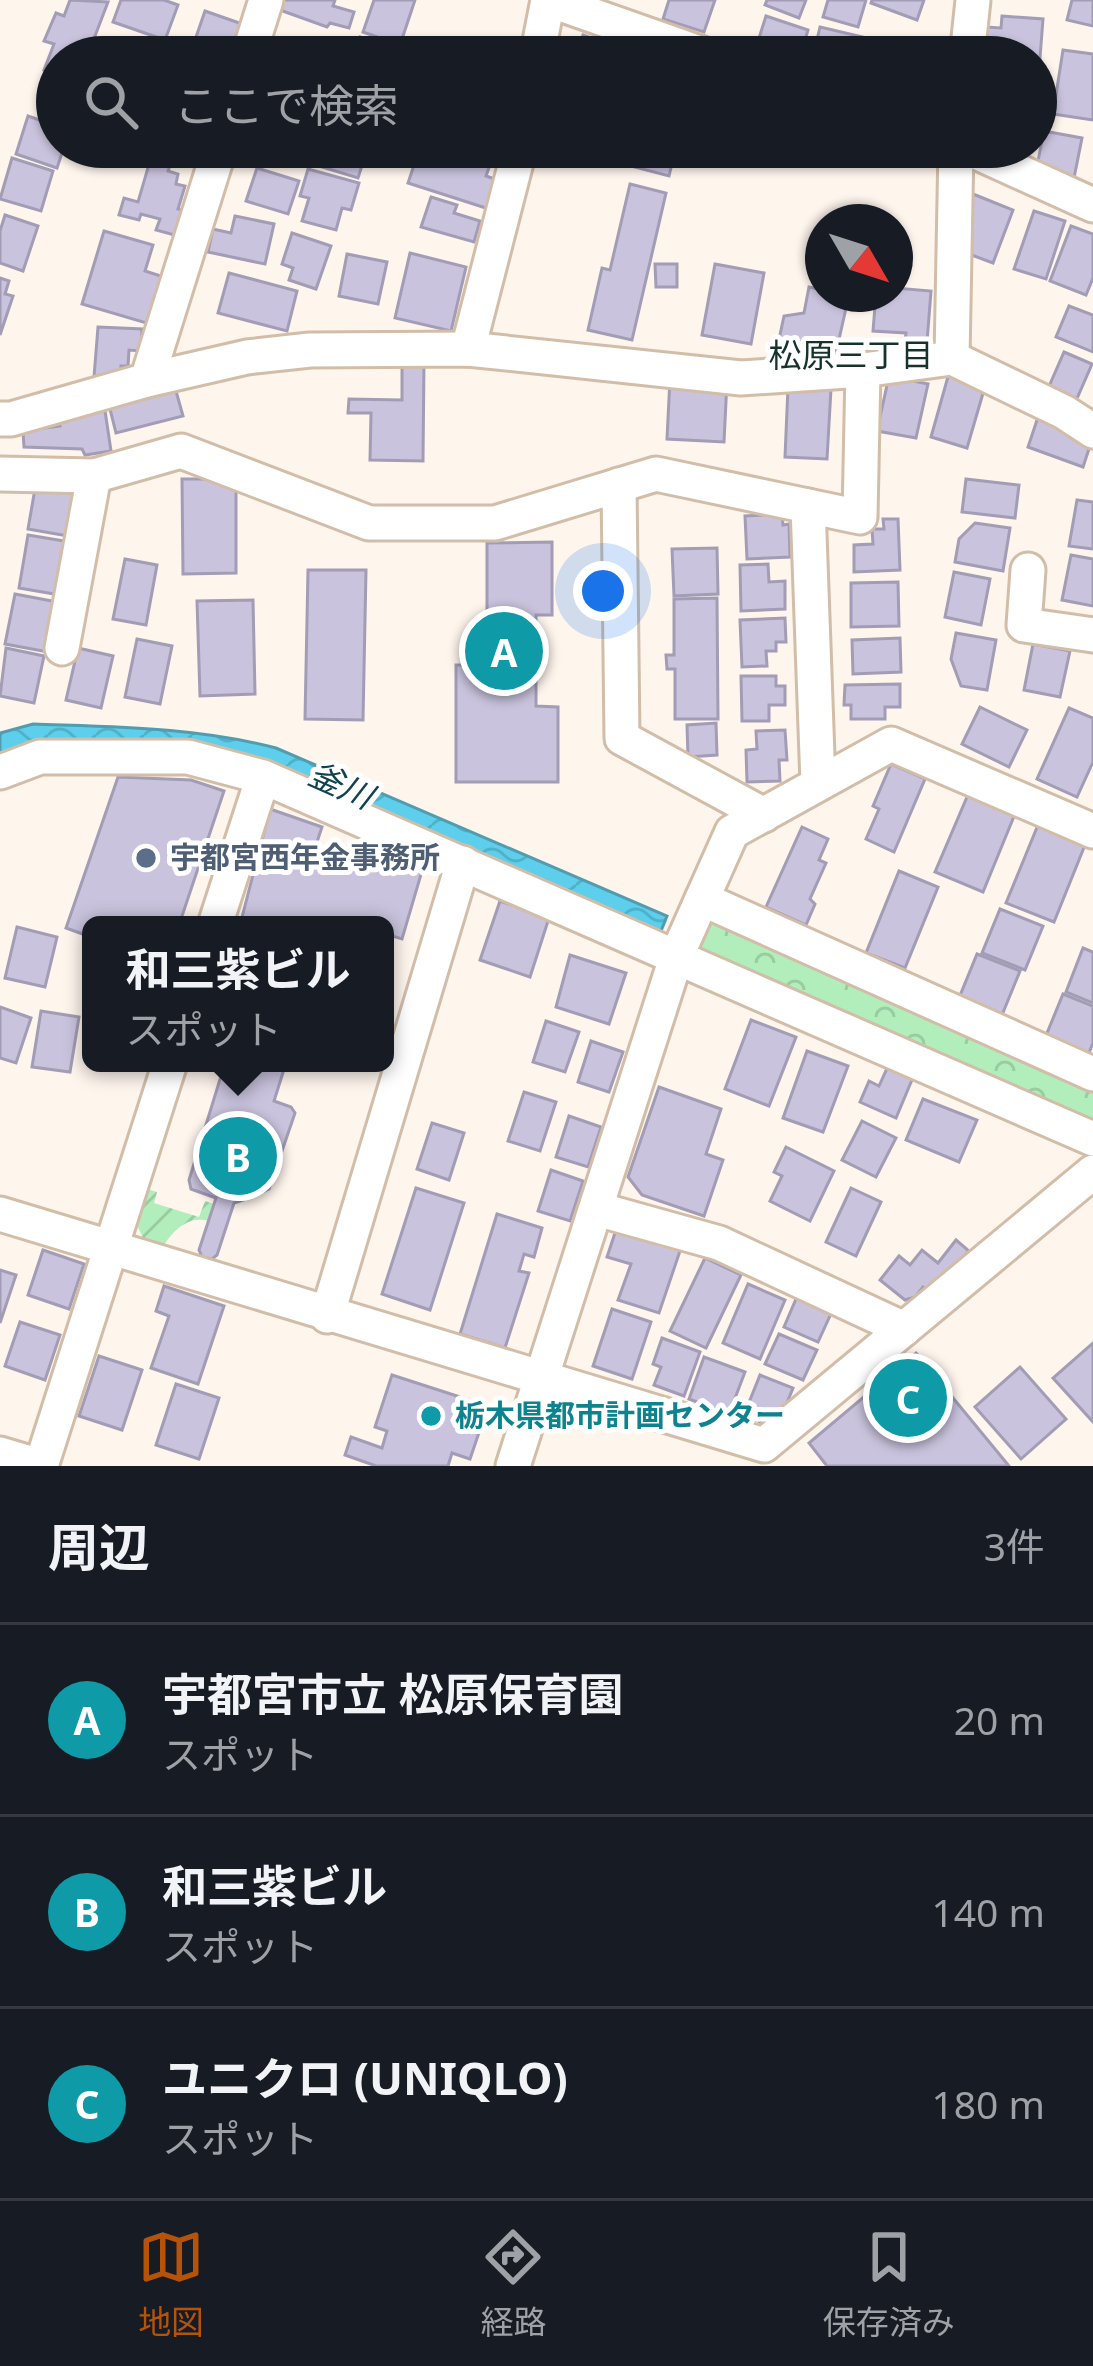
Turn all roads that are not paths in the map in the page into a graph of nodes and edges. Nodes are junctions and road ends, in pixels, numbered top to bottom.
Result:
1 (266, 0) edge
2 (548, 0) edge
3 (973, 0) edge
4 (255, 36) edge
5 (541, 36) edge
6 (651, 36) edge
7 (969, 36) edge
8 (213, 168) edge
9 (515, 168) edge
10 (960, 168) edge
11 (1009, 168) edge
12 (1093, 205) edge
13 (468, 350) junction
14 (952, 358) junction
15 (863, 370) junction
16 (147, 380) junction
17 (0, 418) edge
18 (1093, 431) edge
19 (0, 473) edge
20 (94, 476) junction
21 (620, 485) junction
22 (808, 506) junction
23 (1028, 570) dead end
24 (1093, 635) edge
25 (62, 648) dead end
26 (0, 772) edge
27 (263, 777) junction
28 (818, 784) junction
29 (764, 815) junction
30 (1093, 831) edge
31 (463, 863) junction
32 (699, 905) junction
33 (218, 916) edge
34 (679, 950) junction
35 (167, 1072) edge
36 (1093, 1074) edge
37 (1093, 1139) edge
38 (1087, 1183) edge
39 (596, 1209) junction
40 (0, 1214) edge
41 (110, 1250) junction
42 (327, 1316) junction
43 (904, 1329) junction
44 (544, 1377) junction
45 (0, 1454) edge
46 (40, 1466) edge
47 (513, 1466) edge

1 - 4 street
2 - 5 street
2 - 6 street
3 - 7 street
8 - 16 street
9 - 13 street
10 - 14 street
11 - 12 street
13 - 15 street
13 - 16 street
14 - 15 street
14 - 18 street
15 - 22 street
16 - 17 street
19 - 20 street
20 - 21 street
20 - 25 street
21 - 22 street
21 - 29 street
22 - 28 street
23 - 24 street
26 - 27 street
27 - 31 street
27 - 33 street
28 - 29 street
28 - 30 street
29 - 32 street
31 - 34 street
31 - 42 street
32 - 34 street
32 - 36 street
34 - 37 street
34 - 39 street
35 - 41 street
38 - 43 street
39 - 43 street
39 - 44 street
40 - 41 street
41 - 42 street
41 - 46 street
42 - 44 street
43 - 44 street
44 - 47 street
45 - 46 street

